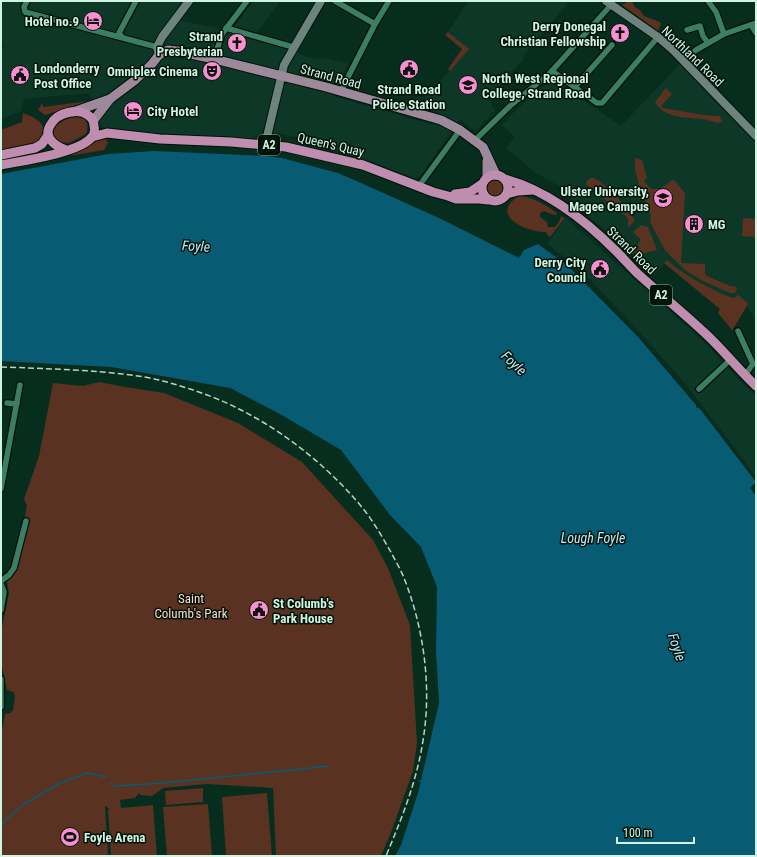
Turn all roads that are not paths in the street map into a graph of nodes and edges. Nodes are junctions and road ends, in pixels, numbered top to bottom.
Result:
1 (27, 1) edge
2 (136, 1) edge
3 (189, 1) edge
4 (247, 1) edge
5 (322, 1) edge
6 (335, 1) edge
7 (389, 1) edge
8 (708, 1) edge
9 (609, 3) edge
10 (375, 24) junction
11 (754, 24) edge
12 (226, 28) junction
13 (687, 30) dead end
14 (756, 33) edge
15 (724, 34) junction
16 (122, 37) junction
17 (162, 37) junction
18 (658, 37) junction
19 (708, 43) junction
20 (612, 45) dead end
21 (293, 47) junction
22 (168, 50) junction
23 (158, 51) junction
24 (214, 59) junction
25 (684, 60) junction
26 (552, 71) junction
27 (280, 76) junction
28 (575, 87) junction
29 (341, 91) junction
30 (110, 99) junction
31 (73, 112) junction
32 (93, 123) junction
33 (460, 130) junction
34 (107, 134) junction
35 (48, 135) junction
36 (756, 136) edge
37 (92, 137) junction
38 (474, 141) junction
39 (264, 144) junction
40 (66, 150) junction
41 (1, 158) edge
42 (488, 178) junction
43 (505, 179) junction
44 (419, 186) junction
45 (536, 190) junction
46 (507, 194) junction
47 (448, 196) junction
48 (488, 200) junction
49 (738, 331) dead end
50 (730, 360) junction
51 (744, 375) junction
52 (20, 385) dead end
53 (756, 386) edge
54 (699, 389) dead end
55 (7, 403) dead end
56 (17, 404) junction
57 (1, 489) edge
58 (26, 521) dead end
59 (1, 581) edge
60 (1, 584) edge
61 (1, 610) edge
62 (1, 680) edge
63 (1, 707) edge

1 - 16 street
2 - 16 street
3 - 17 main road
4 - 12 street
5 - 21 main road
6 - 10 street
7 - 10 street
8 - 15 street
9 - 18 main road, Northland Road
9 - 26 street
10 - 29 street
11 - 14 street
11 - 15 street
12 - 21 street
12 - 24 street
13 - 19 street
15 - 19 street
16 - 23 street
17 - 22 main road
17 - 23 main road
18 - 25 main road, Northland Road
18 - 28 street
19 - 25 street
20 - 28 street
21 - 27 main road
22 - 23 main road, A2
22 - 24 main road, Strand Road
23 - 30 main road, A2
24 - 27 main road, Strand Road
25 - 36 main road, Northland Road
26 - 28 street
26 - 38 street
27 - 29 main road, Strand Road
27 - 39 main road
29 - 33 main road, Strand Road
30 - 31 main road, A2
30 - 32 main road, A2
31 - 32 highway
31 - 35 highway, A2
32 - 34 highway
32 - 37 highway, A2
33 - 38 main road, Strand Road
33 - 44 street
34 - 37 highway, Queen's Quay / A2
34 - 39 highway, Queen's Quay / A2
35 - 40 highway
35 - 41 highway, A2
37 - 40 highway, A2
38 - 42 main road, Strand Road
39 - 44 highway, Queen's Quay / A2
40 - 41 highway, A2
42 - 43 highway, A2
42 - 47 highway, Queen's Quay / A2
42 - 48 highway
43 - 45 highway, Strand Road / A2
43 - 46 highway
44 - 47 highway, Queen's Quay / A2
45 - 46 highway, A2
45 - 50 highway, Strand Road / A2
46 - 48 highway, A2
47 - 48 highway, Queen's Quay / A2
49 - 51 street
50 - 51 highway, Strand Road / A2
50 - 54 street
51 - 53 highway, Strand Road / A2
52 - 56 street
55 - 56 street
56 - 57 street
58 - 59 street
60 - 61 street
62 - 63 street

